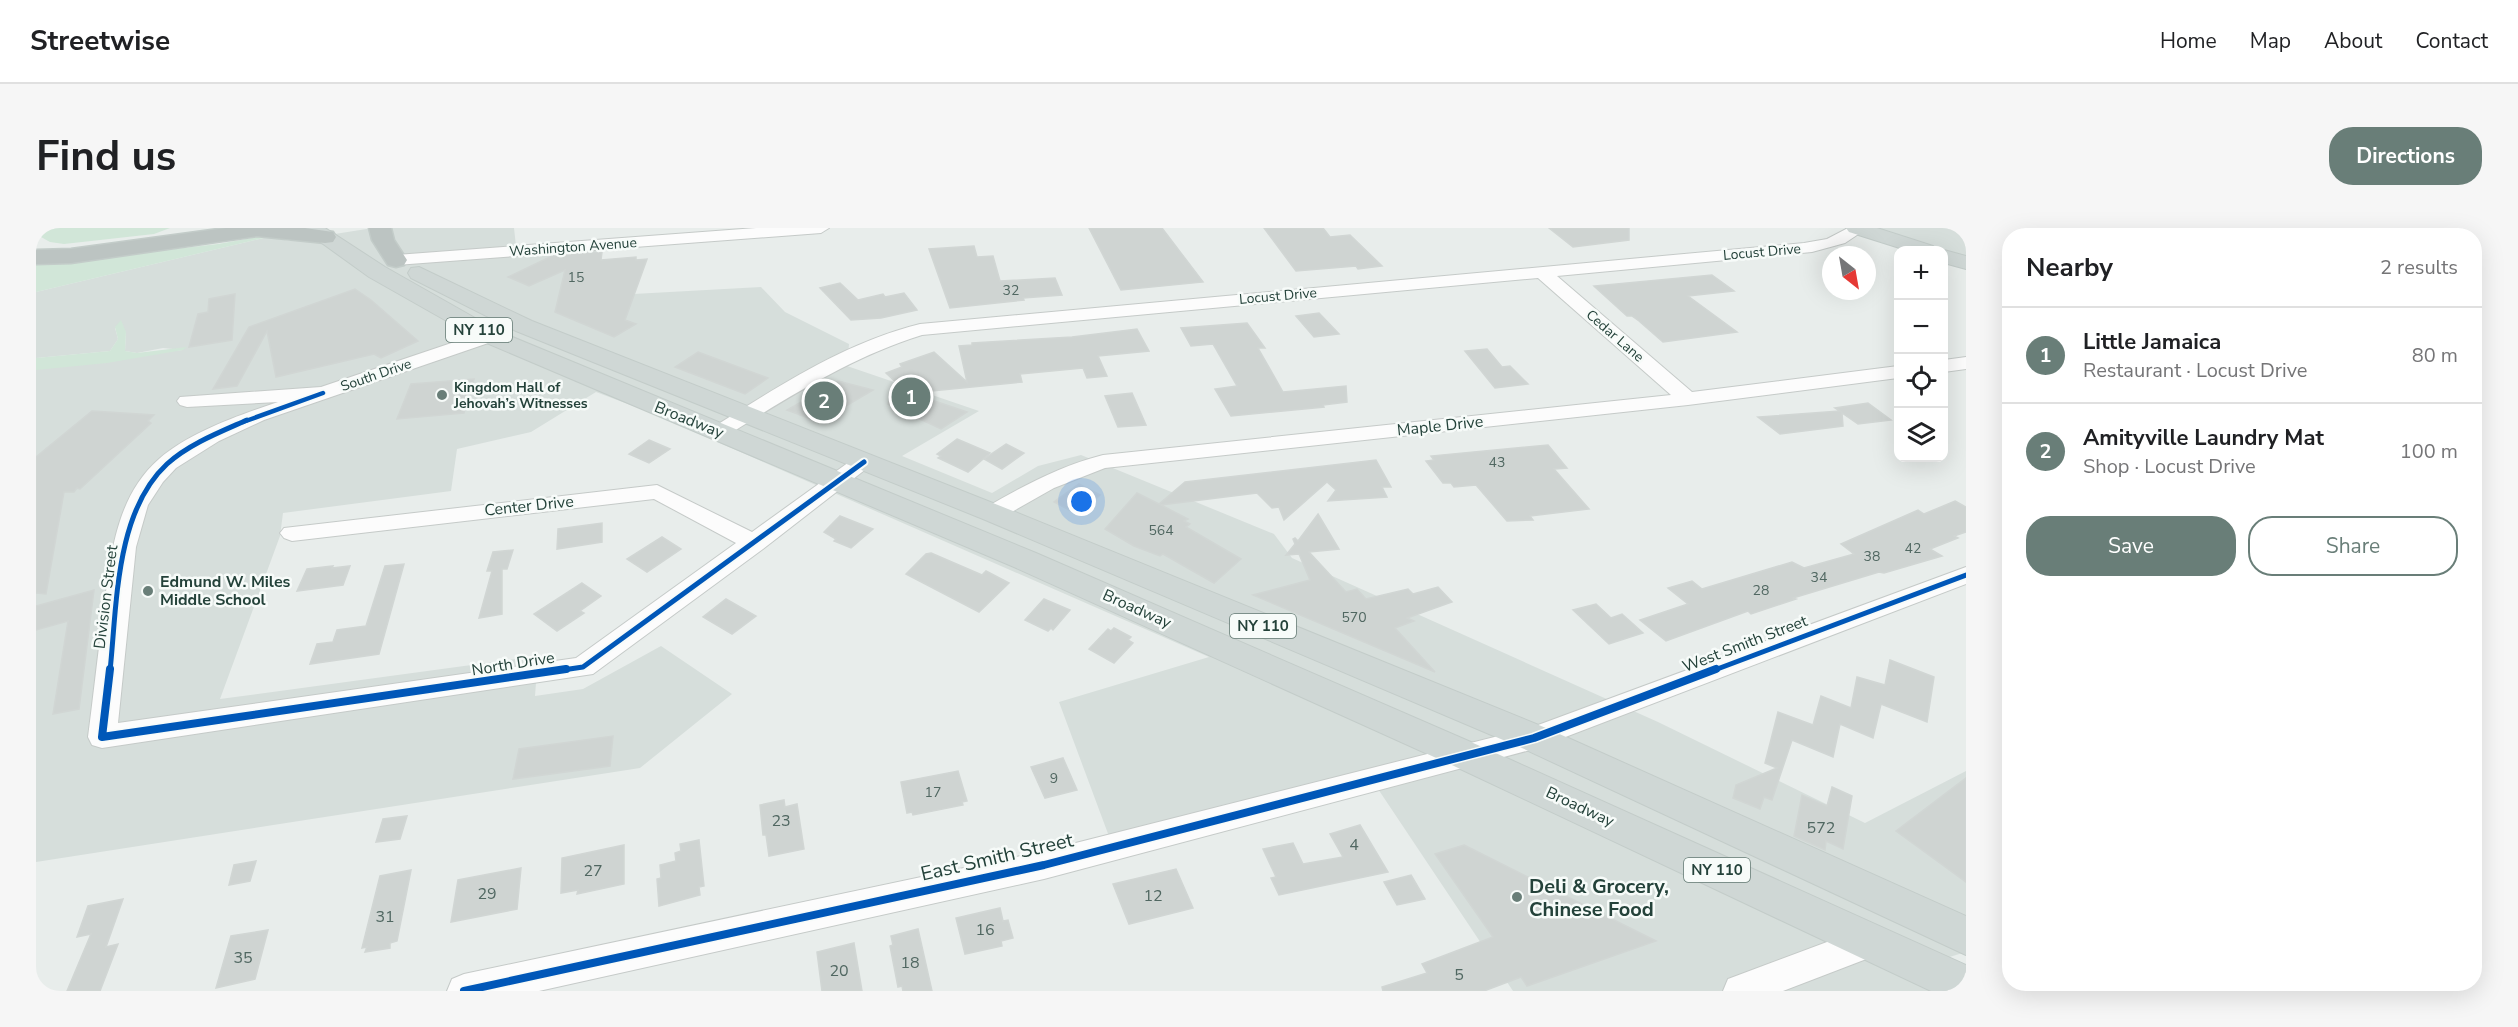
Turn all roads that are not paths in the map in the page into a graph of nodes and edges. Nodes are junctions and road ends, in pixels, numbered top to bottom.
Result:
1 (192, 228) edge
2 (380, 228) edge
3 (821, 228) edge
4 (1857, 228) edge
5 (327, 231) edge
6 (36, 242) edge
7 (1913, 246) edge
8 (36, 256) edge
9 (1948, 257) edge
10 (396, 260) junction
11 (1966, 263) edge
12 (1542, 272) junction
13 (490, 336) junction
14 (1966, 363) edge
15 (1948, 365) edge
16 (1894, 373) edge
17 (323, 393) junction
18 (1688, 399) junction
19 (187, 401) dead end
20 (747, 415) junction
21 (719, 432) junction
22 (852, 471) junction
23 (993, 513) junction
24 (292, 533) dead end
25 (755, 543) junction
26 (1966, 575) edge
27 (102, 737) joint
28 (1534, 738) junction
29 (1467, 756) junction
30 (1966, 936) edge
31 (1870, 942) junction
32 (1966, 986) edge
33 (464, 991) edge
34 (1740, 991) edge

1 - 6 highway
2 - 10 highway
3 - 10 street, Washington Avenue
4 - 7 main road
4 - 12 street, Locust Drive
5 - 8 highway
5 - 10 main road, Broadway / NY 110
5 - 13 main road, Broadway / NY 110
9 - 11 main road
10 - 20 main road, Broadway / NY 110
12 - 18 street, Cedar Lane
12 - 20 street, Locust Drive
13 - 17 street, South Drive
13 - 21 main road, Broadway / NY 110
14 - 15 street
16 - 18 street, Maple Drive
17 - 19 street, South Drive
17 - 27 street, Division Street
18 - 23 street, Maple Drive
20 - 21 street, Locust Drive
20 - 22 main road, Broadway / NY 110
21 - 22 main road, Broadway / NY 110
22 - 23 main road, Broadway / NY 110
22 - 25 street, North Drive
22 - 29 main road, Broadway / NY 110
23 - 28 main road, Broadway / NY 110
24 - 25 street, Center Drive
25 - 27 street, North Drive
26 - 28 street, West Smith Street
28 - 29 street, East Smith Street
28 - 30 main road, Broadway / NY 110
29 - 31 main road, Broadway / NY 110
29 - 33 street, East Smith Street
31 - 32 main road, Broadway / NY 110
31 - 34 street

